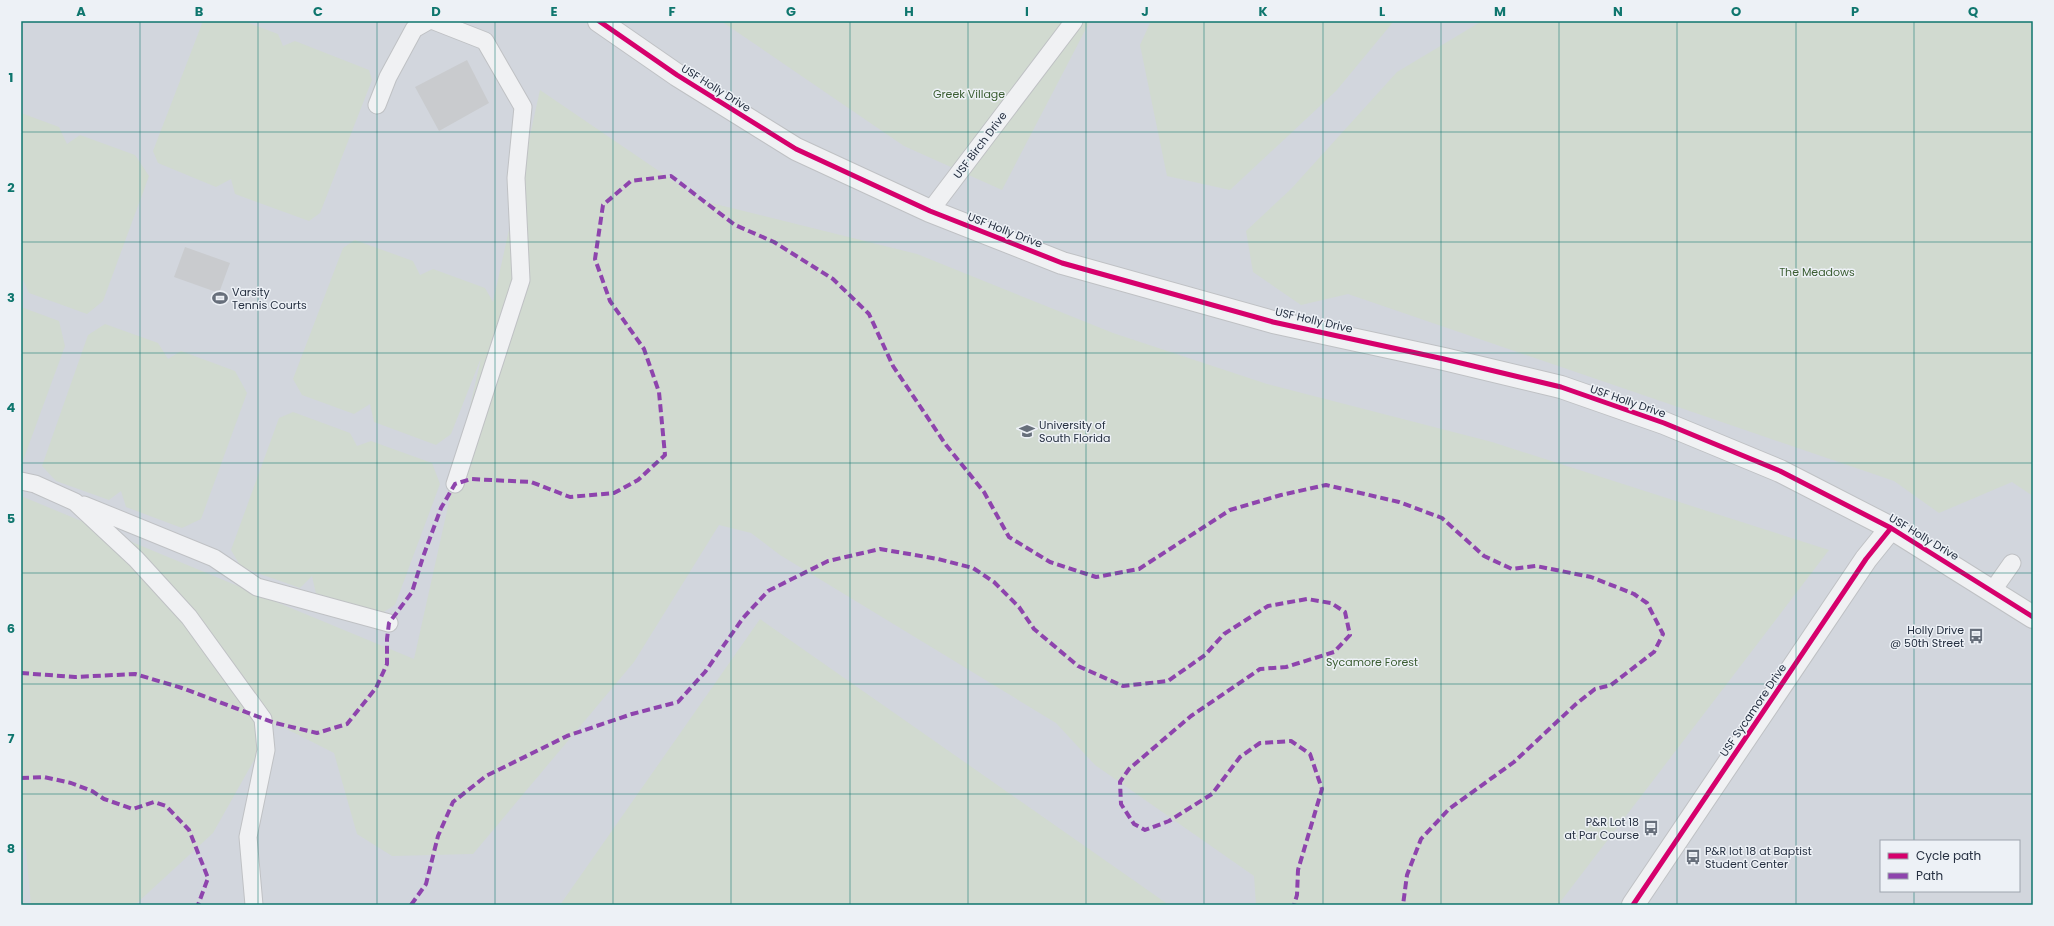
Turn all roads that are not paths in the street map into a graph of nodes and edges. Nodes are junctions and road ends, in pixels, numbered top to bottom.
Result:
1 (428, 21) edge
2 (434, 21) edge
3 (599, 21) edge
4 (1074, 21) edge
5 (377, 106) dead end
6 (930, 211) junction
7 (21, 481) edge
8 (455, 484) dead end
9 (75, 502) junction
10 (1891, 528) junction
11 (2012, 564) dead end
12 (1992, 590) junction
13 (2033, 617) edge
14 (389, 623) dead end
15 (254, 905) edge
16 (1633, 905) edge

1 - 5 lane
2 - 8 lane
3 - 6 street, USF Holly Drive
4 - 6 lane, USF Birch Drive
6 - 10 street, USF Holly Drive
7 - 9 lane
9 - 14 lane
9 - 15 lane
10 - 12 street, USF Holly Drive
10 - 16 street, USF Sycamore Drive
11 - 12 lane
12 - 13 street, USF Holly Drive

